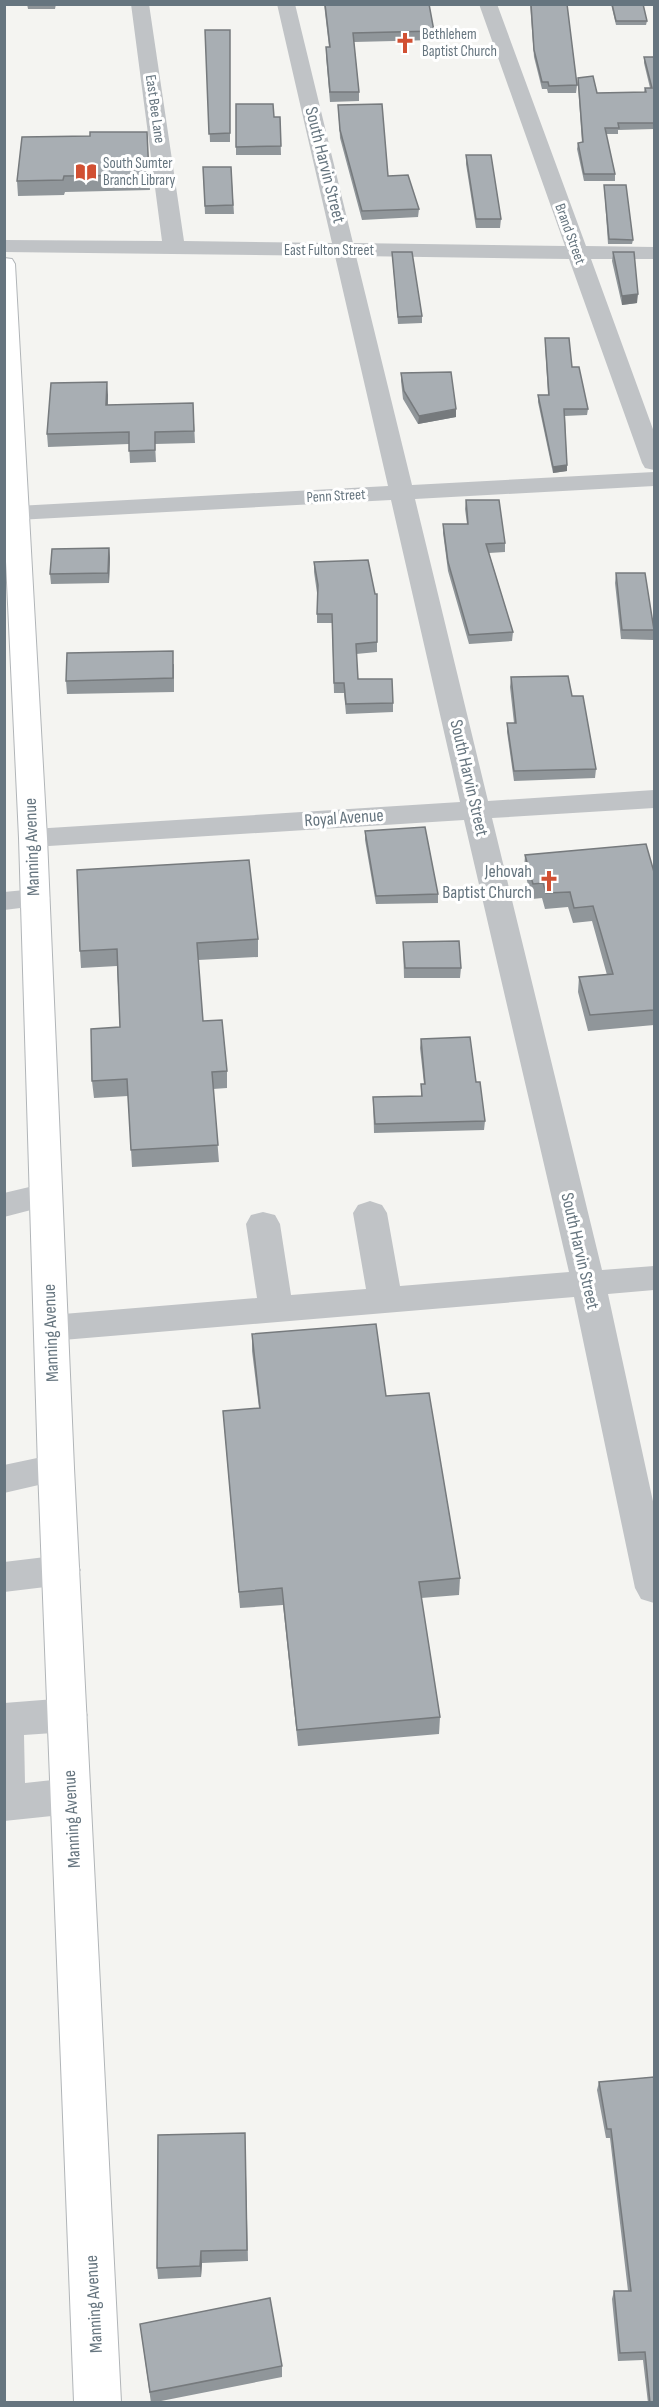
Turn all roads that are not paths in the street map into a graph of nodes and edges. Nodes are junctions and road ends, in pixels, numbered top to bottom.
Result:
1 (140, 4) edge
2 (286, 4) edge
3 (488, 4) edge
4 (4, 246) edge
5 (174, 249) junction
6 (345, 250) junction
7 (577, 252) junction
8 (654, 253) edge
9 (4, 264) edge
10 (7, 351) edge
11 (654, 463) edge
12 (654, 479) edge
13 (402, 492) junction
14 (17, 513) junction
15 (13, 593) edge
16 (654, 799) edge
17 (477, 810) junction
18 (33, 838) junction
19 (20, 899) edge
20 (46, 1195) junction
21 (4, 1205) edge
22 (370, 1213) dead end
23 (263, 1224) dead end
24 (654, 1278) edge
25 (588, 1283) junction
26 (385, 1300) junction
27 (276, 1309) junction
28 (51, 1328) junction
29 (56, 1468) junction
30 (4, 1479) edge
31 (62, 1570) junction
32 (4, 1577) edge
33 (654, 1588) edge
34 (68, 1715) junction
35 (4, 1720) edge
36 (4, 1727) edge
37 (71, 1796) junction
38 (5, 1803) edge
39 (98, 2403) edge

1 - 5 street, East Bee Lane
2 - 6 street, South Harvin Street
3 - 7 street, Brand Street
4 - 5 street, East Fulton Street
5 - 6 street, East Fulton Street
6 - 7 street, East Fulton Street
6 - 13 street, South Harvin Street
7 - 8 street, East Fulton Street
7 - 11 street, Brand Street
9 - 10 main road, Manning Avenue
10 - 14 main road, Manning Avenue
12 - 13 street, Penn Street
13 - 14 street, Penn Street
13 - 17 street, South Harvin Street
14 - 15 main road, Manning Avenue
15 - 18 main road, Manning Avenue
16 - 17 street, Royal Avenue
17 - 18 street, Royal Avenue
17 - 25 street, South Harvin Street
18 - 19 main road, Manning Avenue
19 - 20 main road, Manning Avenue
20 - 21 street
20 - 28 main road, Manning Avenue
22 - 26 street
23 - 27 street
24 - 25 street
25 - 26 street
25 - 33 street, South Harvin Street
26 - 27 street
27 - 28 street
28 - 29 main road, Manning Avenue
29 - 30 street
29 - 31 main road, Manning Avenue
31 - 32 street
31 - 34 main road, Manning Avenue
34 - 35 street
34 - 37 main road, Manning Avenue
36 - 38 street
37 - 38 street
37 - 39 main road, Manning Avenue

